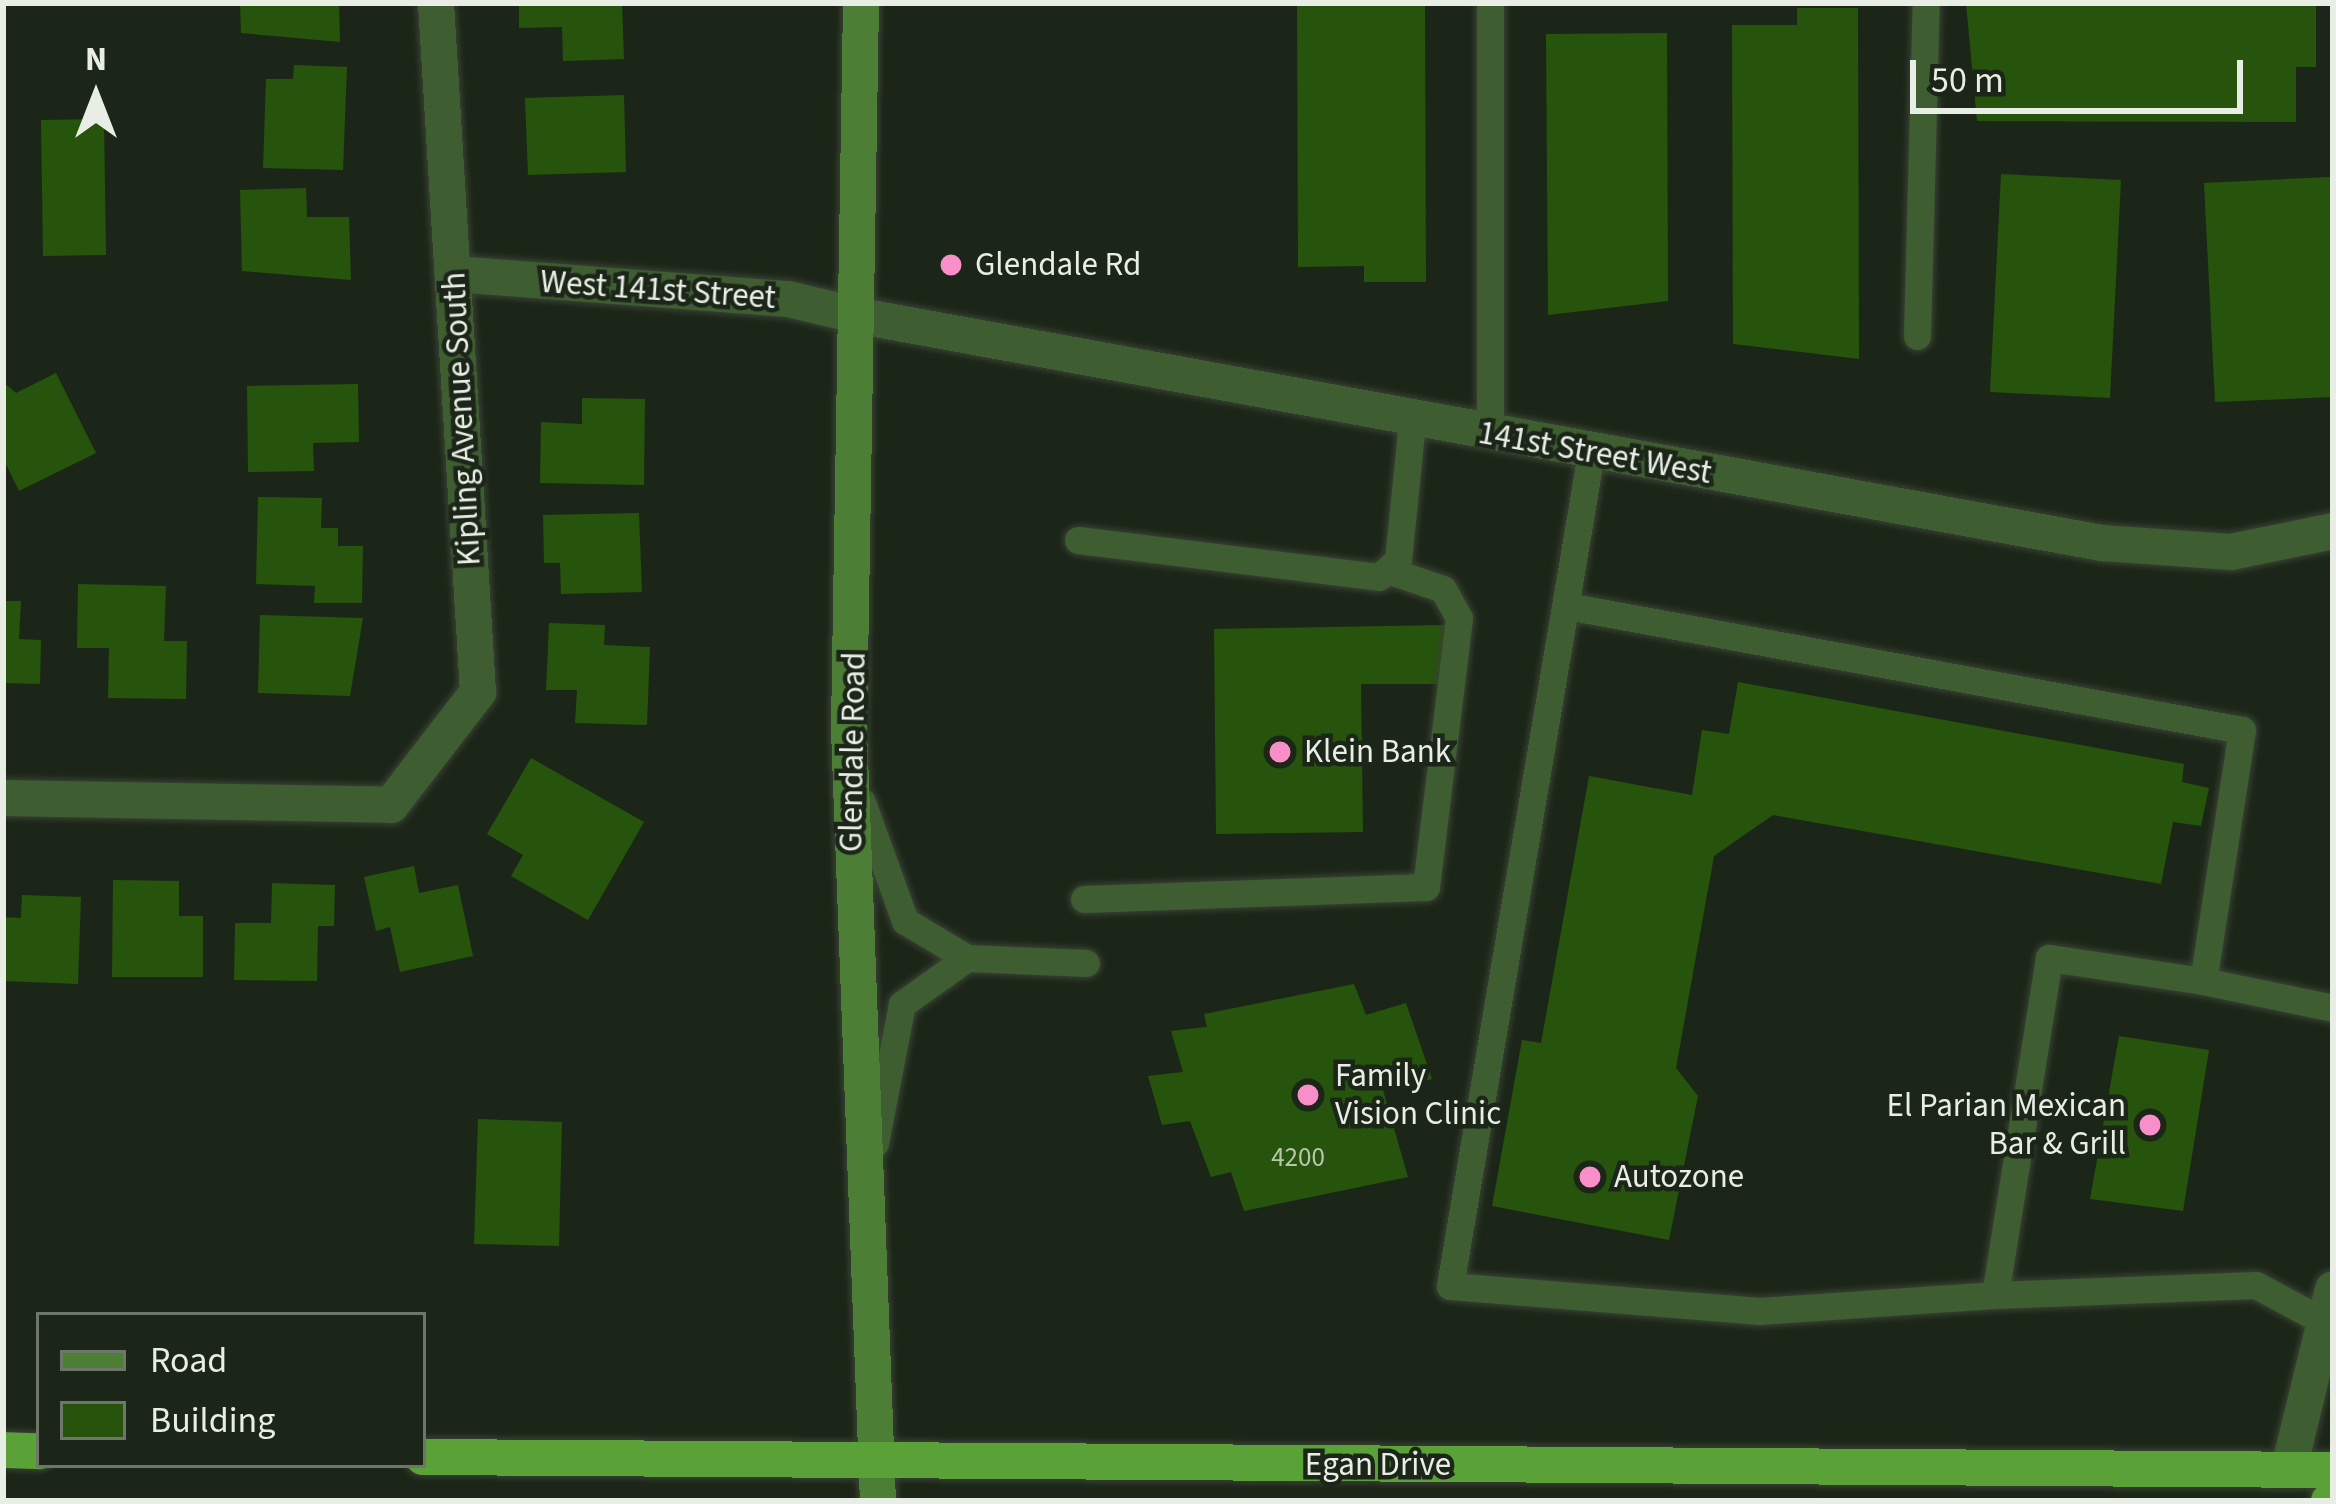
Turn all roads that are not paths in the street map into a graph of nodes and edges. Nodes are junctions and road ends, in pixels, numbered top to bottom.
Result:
1 (436, 3) edge
2 (861, 3) edge
3 (1490, 3) edge
4 (1926, 3) edge
5 (454, 274) junction
6 (860, 316) junction
7 (1917, 336) dead end
8 (1412, 421) junction
9 (1490, 434) junction
10 (1591, 453) junction
11 (2333, 531) edge
12 (1078, 540) dead end
13 (1393, 572) junction
14 (1567, 606) junction
15 (849, 730) junction
16 (3, 798) edge
17 (1084, 899) dead end
18 (967, 958) junction
19 (1086, 964) dead end
20 (2203, 981) junction
21 (2333, 1007) edge
22 (862, 1230) junction
23 (1995, 1294) junction
24 (2326, 1304) edge
25 (3, 1450) edge
26 (36, 1450) edge
27 (426, 1456) edge
28 (877, 1464) junction
29 (2290, 1468) junction
30 (2333, 1470) edge
31 (878, 1501) edge

1 - 5 street, Kipling Avenue South
2 - 6 main road, Glendale Road
3 - 9 lane
4 - 7 lane
5 - 6 street, West 141st Street
5 - 16 street, Kipling Avenue South
6 - 8 street, 141st Street West
6 - 15 main road, Glendale Road
8 - 9 street, 141st Street West
8 - 13 lane
9 - 10 street, 141st Street West
10 - 11 street, 141st Street West
10 - 14 lane
12 - 13 lane
13 - 17 lane
14 - 20 lane
14 - 23 lane
15 - 18 lane
15 - 22 main road, Glendale Road
18 - 19 lane
18 - 22 lane
20 - 21 lane
20 - 23 lane
22 - 28 main road, Glendale Road
23 - 24 lane
24 - 29 street
25 - 26 highway
27 - 28 highway, Egan Drive
28 - 29 highway, Egan Drive
28 - 31 main road, Glendale Road
29 - 30 highway, Egan Drive

